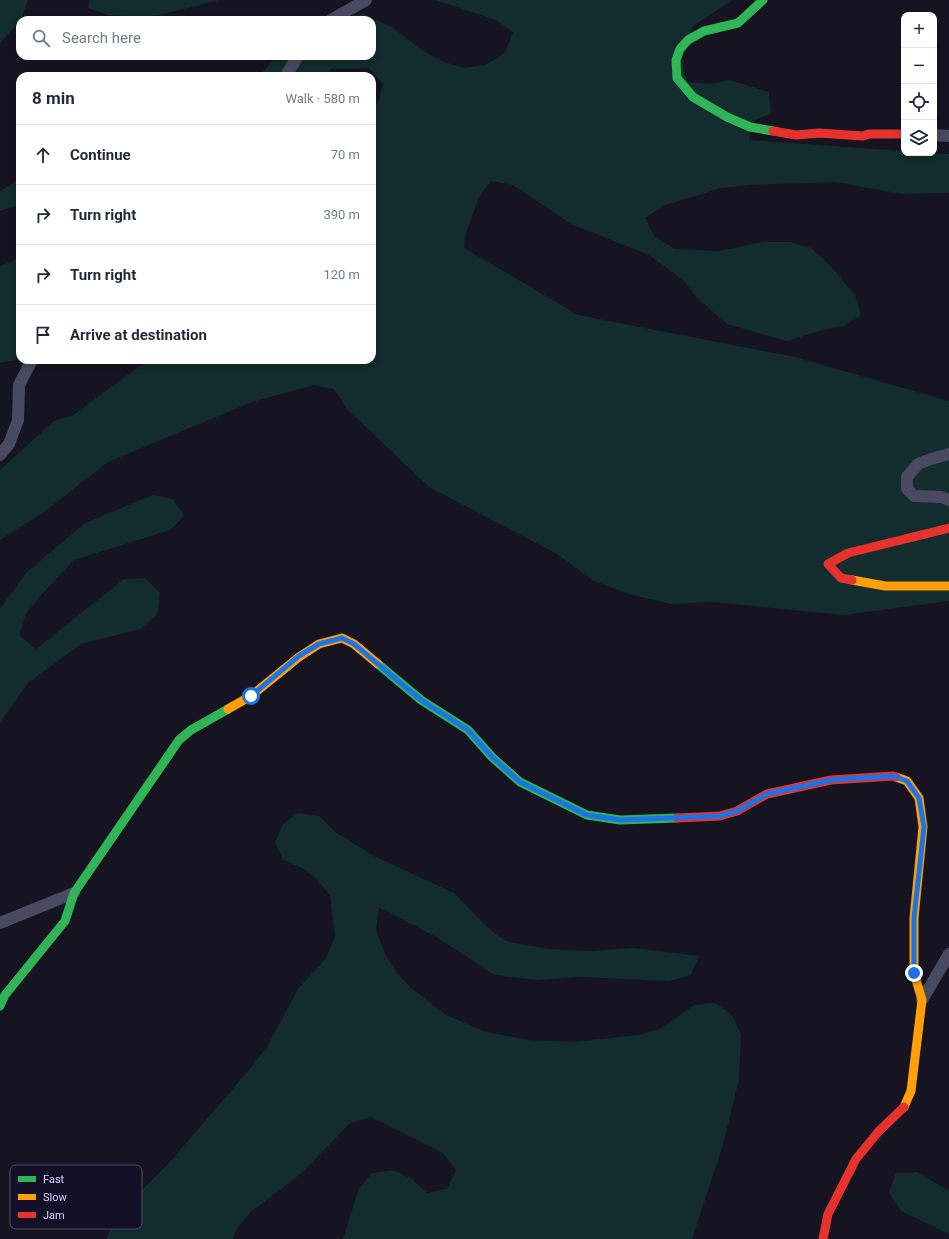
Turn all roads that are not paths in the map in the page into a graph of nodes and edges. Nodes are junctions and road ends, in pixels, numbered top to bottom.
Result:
1 (366, 0) edge
2 (763, 0) edge
3 (339, 16) edge
4 (296, 60) edge
5 (288, 72) edge
6 (901, 134) edge
7 (937, 135) edge
8 (949, 136) edge
9 (30, 364) edge
10 (0, 454) edge
11 (949, 454) edge
12 (949, 500) edge
13 (949, 528) edge
14 (949, 586) edge
15 (74, 893) junction
16 (0, 923) edge
17 (949, 954) edge
18 (922, 1000) junction
19 (0, 1006) edge
20 (823, 1239) edge

1 - 3 street
2 - 6 street
4 - 5 street
7 - 8 street
9 - 10 street
11 - 12 street
13 - 14 street
15 - 16 street
15 - 18 street
15 - 19 street
17 - 18 street
18 - 20 street

